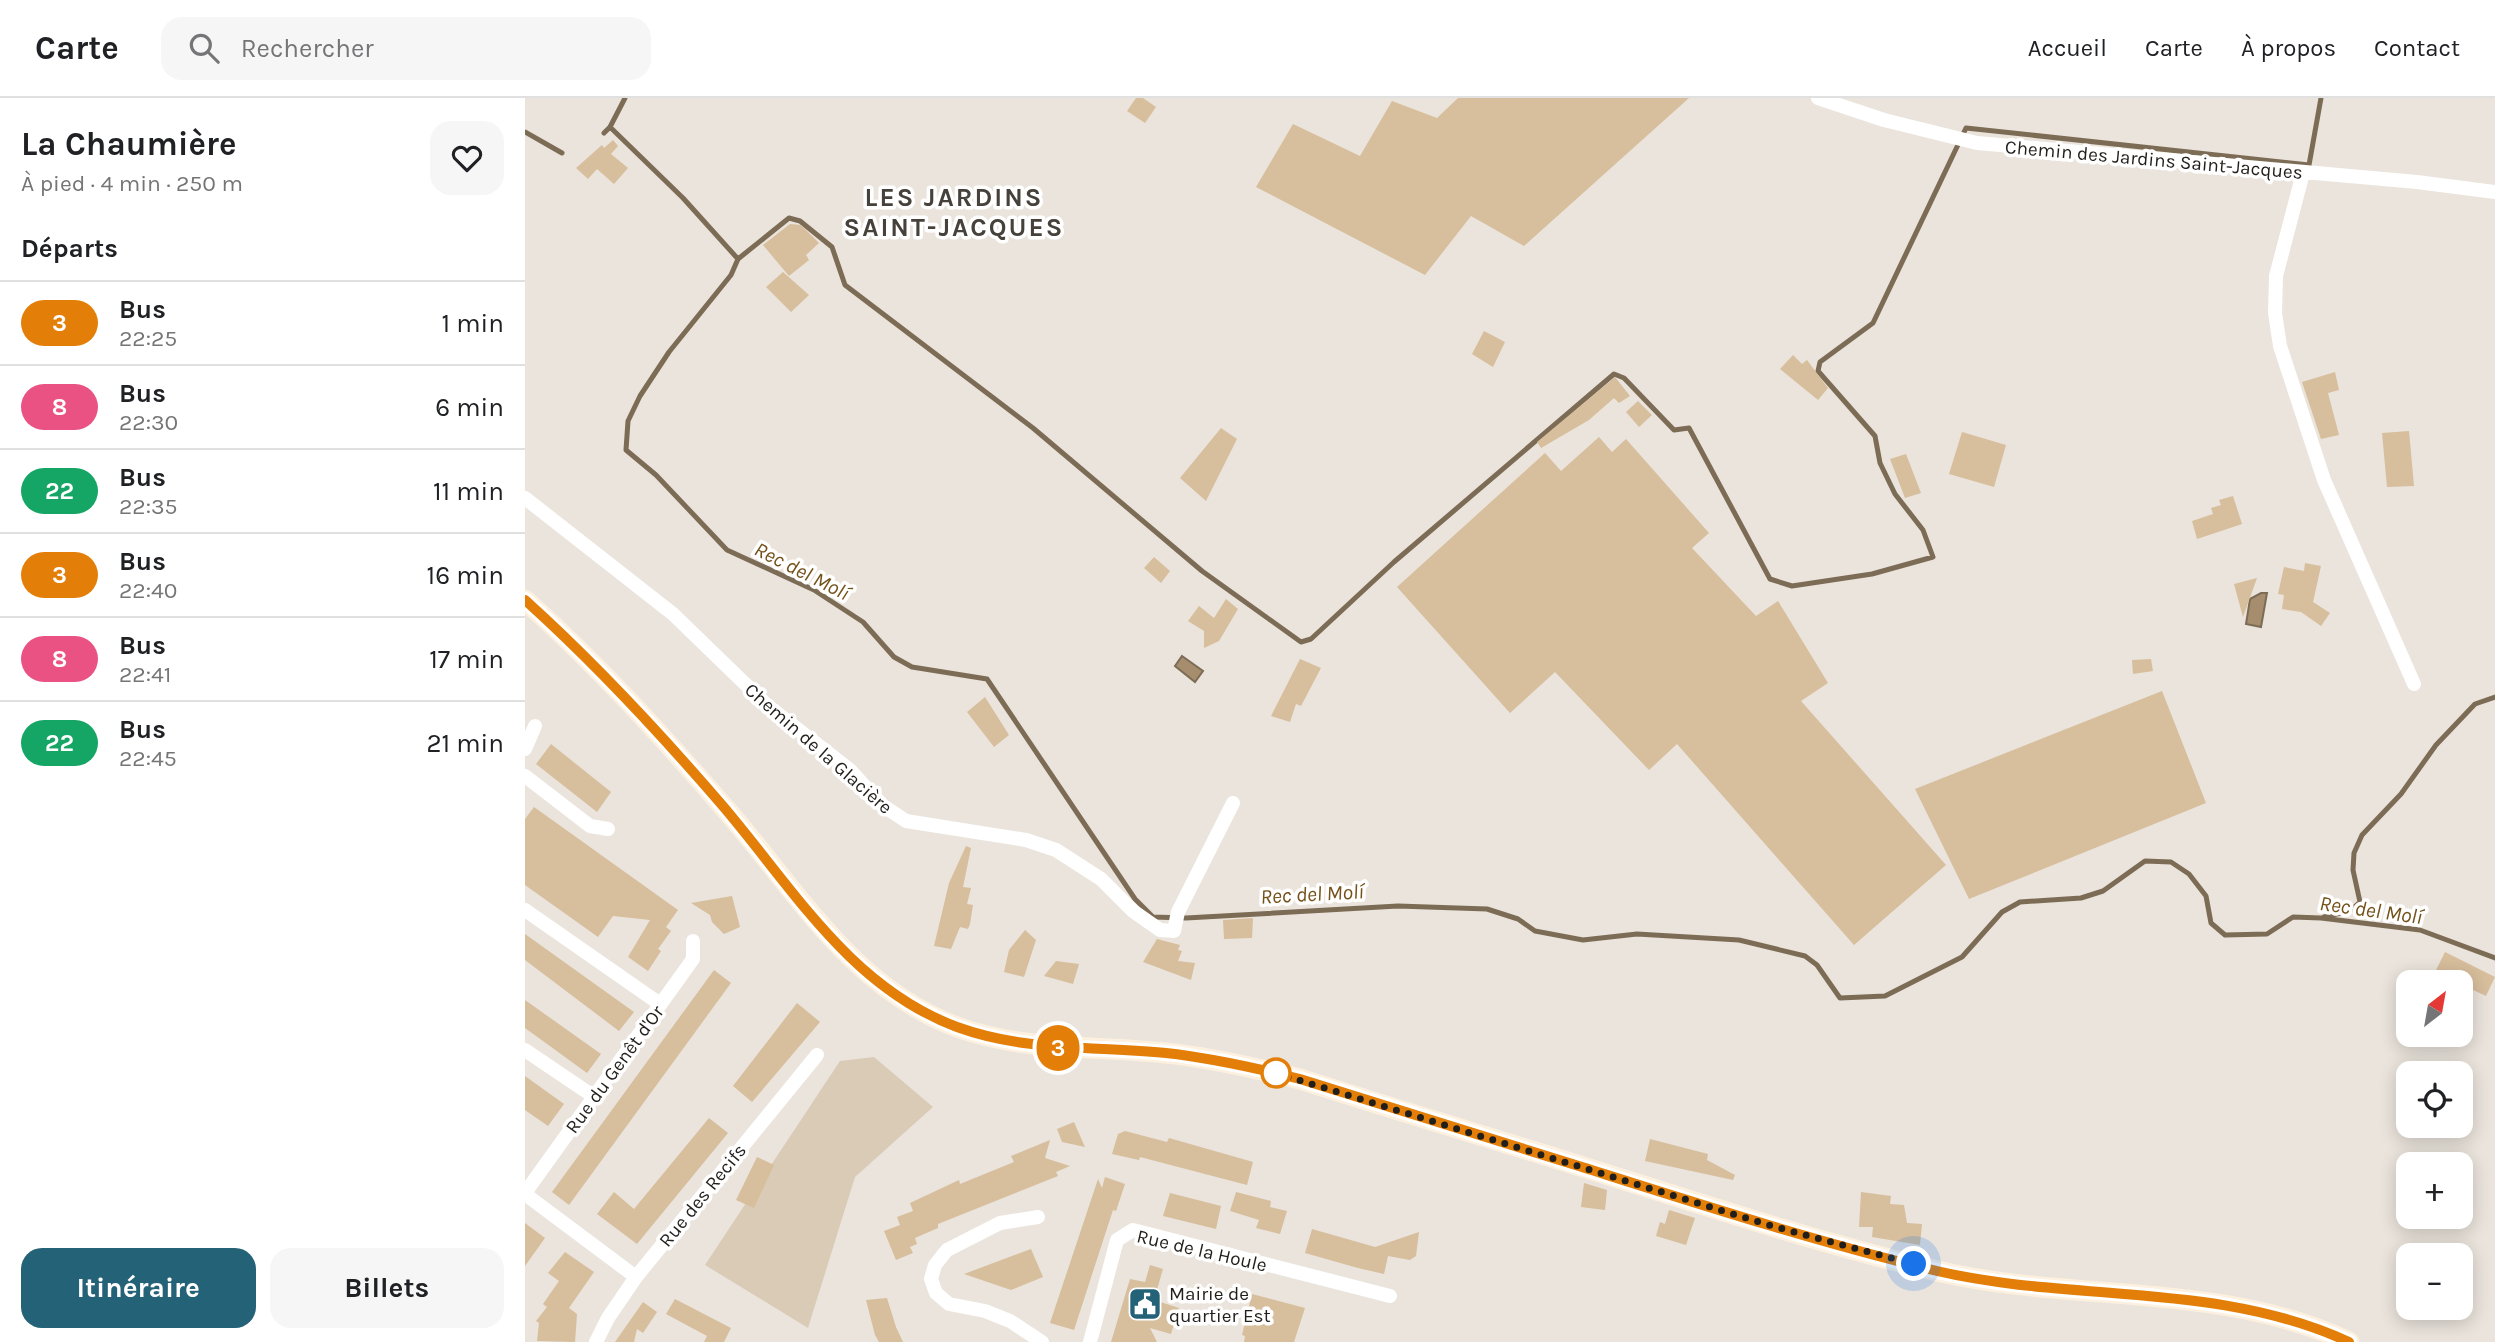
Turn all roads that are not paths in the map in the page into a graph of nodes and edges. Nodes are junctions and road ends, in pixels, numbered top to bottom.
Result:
1 (1818, 98) edge
2 (2303, 173) junction
3 (2495, 192) edge
4 (525, 498) edge
5 (525, 600) edge
6 (2414, 684) dead end
7 (535, 726) dead end
8 (525, 748) edge
9 (525, 776) edge
10 (1233, 803) dead end
11 (608, 829) dead end
12 (525, 910) edge
13 (693, 941) dead end
14 (660, 1004) junction
15 (525, 1050) edge
16 (817, 1055) dead end
17 (593, 1096) junction
18 (525, 1194) edge
19 (1038, 1217) dead end
20 (636, 1277) junction
21 (1390, 1296) dead end
22 (596, 1342) edge
23 (1042, 1342) edge
24 (1090, 1342) edge
25 (2349, 1342) edge

1 - 2 street, Chemin des Jardins Saint-Jacques
2 - 3 street, Chemin des Jardins Saint-Jacques
2 - 6 street
4 - 10 street, Chemin de la Glacière
5 - 25 main road
7 - 8 street
9 - 11 street
12 - 14 street
13 - 14 street, Rue du Genêt d'Or
14 - 17 street, Rue du Genêt d'Or
15 - 17 street
16 - 20 street, Rue des Recifs
17 - 18 street, Rue du Genêt d'Or
18 - 20 street
19 - 23 street
20 - 22 street, Rue des Recifs
21 - 24 street, Rue de la Houle

